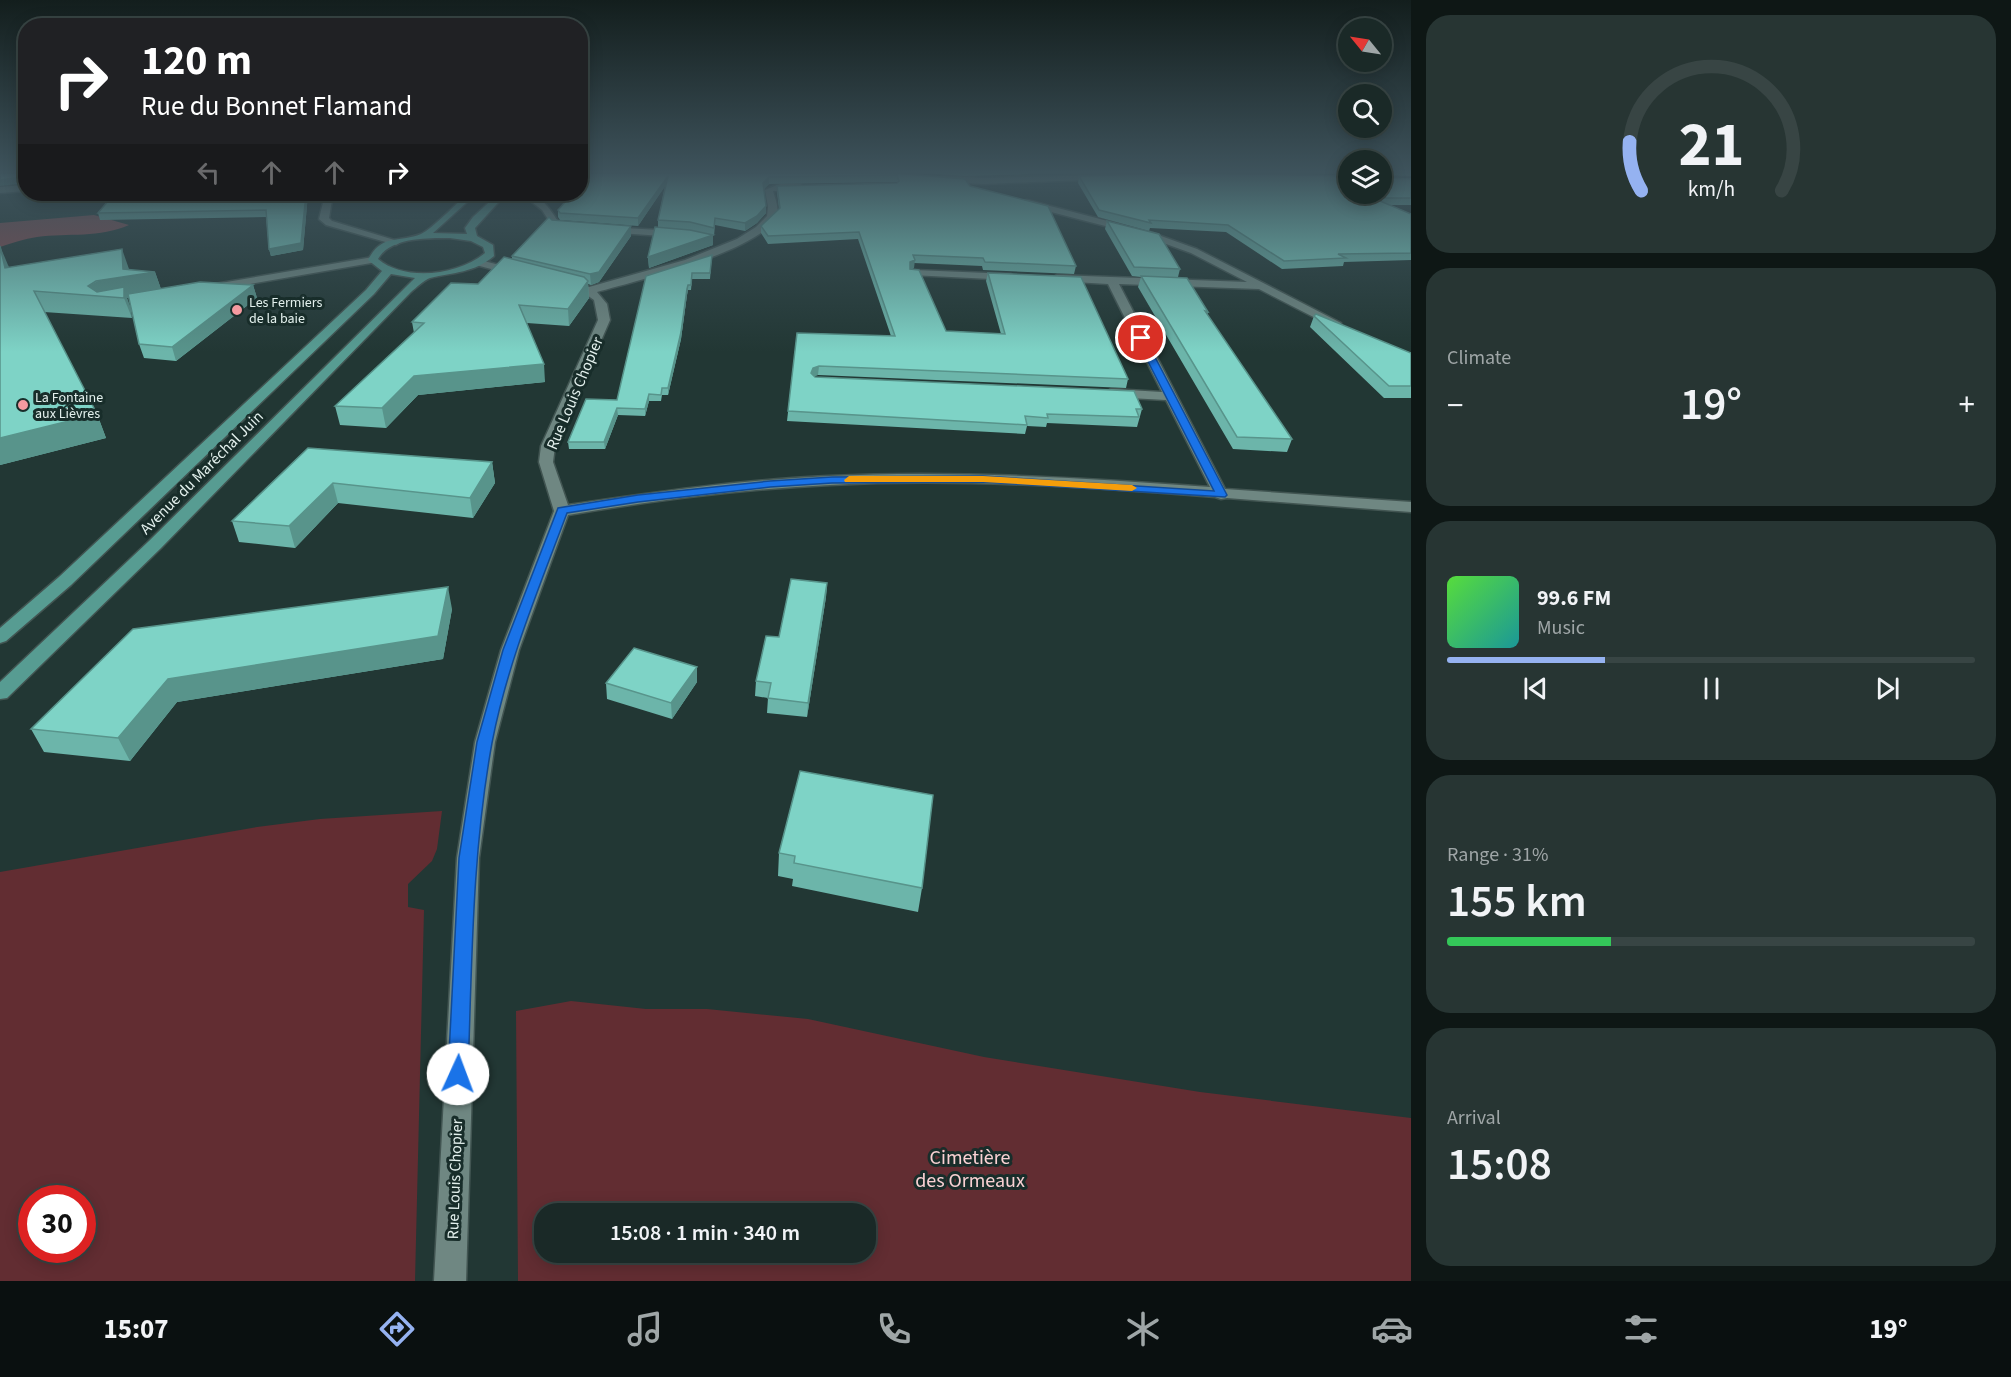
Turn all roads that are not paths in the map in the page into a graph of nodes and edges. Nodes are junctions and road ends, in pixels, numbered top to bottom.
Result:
1 (363, 233) edge
2 (428, 233) edge
3 (471, 233) edge
4 (653, 233) edge
5 (755, 233) edge
6 (1140, 233) edge
7 (690, 235) edge
8 (424, 236) junction
9 (473, 238) junction
10 (714, 239) edge
11 (396, 242) junction
12 (732, 245) junction
13 (373, 260) junction
14 (480, 263) junction
15 (388, 271) junction
16 (915, 273) edge
17 (426, 275) junction
18 (528, 275) edge
19 (1019, 277) edge
20 (1042, 278) edge
21 (549, 279) edge
22 (1112, 281) junction
23 (1262, 286) junction
24 (591, 290) junction
25 (194, 291) edge
26 (1347, 329) edge
27 (1099, 393) edge
28 (1170, 396) junction
29 (1221, 495) junction
30 (1411, 507) edge
31 (562, 511) junction
32 (0, 637) edge
33 (0, 693) edge
34 (450, 1281) edge

1 - 11 street
2 - 8 main road
3 - 9 main road
4 - 7 street
5 - 12 street
6 - 23 street
8 - 9 main road
8 - 11 main road
9 - 14 main road
10 - 12 street
11 - 13 main road
12 - 24 street
13 - 15 main road
13 - 25 street
14 - 17 main road
14 - 18 street
15 - 17 main road
15 - 32 main road, Avenue du Maréchal Juin
16 - 19 street
17 - 33 main road, Avenue du Maréchal Juin
20 - 22 street
21 - 24 street
22 - 23 street
22 - 28 street
23 - 26 street
24 - 31 street, Rue Louis Chopier
27 - 28 street
28 - 29 street
29 - 30 street
29 - 31 street
31 - 34 street, Rue Louis Chopier

